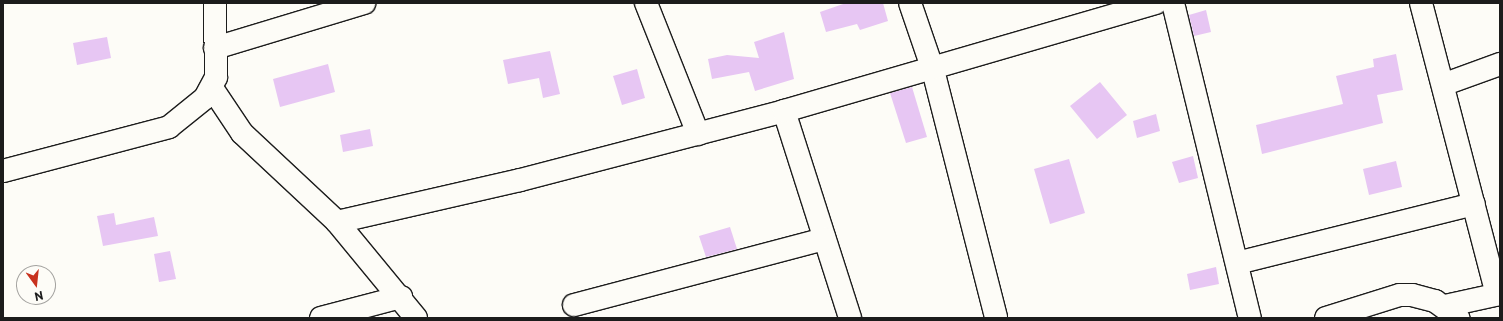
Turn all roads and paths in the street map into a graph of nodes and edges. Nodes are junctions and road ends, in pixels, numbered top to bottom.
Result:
1 (215, 3) edge
2 (364, 3) edge
3 (646, 3) edge
4 (910, 3) edge
5 (1156, 3) edge
6 (1173, 3) edge
7 (1421, 3) edge
8 (215, 48) junction
9 (1500, 64) edge
10 (933, 70) junction
11 (1445, 84) junction
12 (212, 88) junction
13 (784, 111) junction
14 (698, 134) junction
15 (3, 170) edge
16 (1474, 204) junction
17 (337, 222) junction
18 (824, 239) junction
19 (1237, 263) junction
20 (1499, 294) edge
21 (401, 297) junction
22 (574, 305) dead end
23 (1452, 312) edge
24 (321, 318) edge
25 (416, 318) edge
26 (850, 318) edge
27 (996, 318) edge
28 (1250, 318) edge
29 (1326, 318) edge

1 - 8 street
2 - 8 street
3 - 14 street
4 - 10 street
5 - 10 street
6 - 19 street
7 - 11 street
8 - 12 street
9 - 11 street
10 - 13 street
10 - 27 street
11 - 16 street
12 - 15 street
12 - 17 street
13 - 14 street
13 - 18 street
14 - 17 street
16 - 19 street
16 - 20 street
17 - 21 street
18 - 22 street
18 - 26 street
19 - 28 street
20 - 23 street
21 - 24 street
21 - 25 street
23 - 29 street

